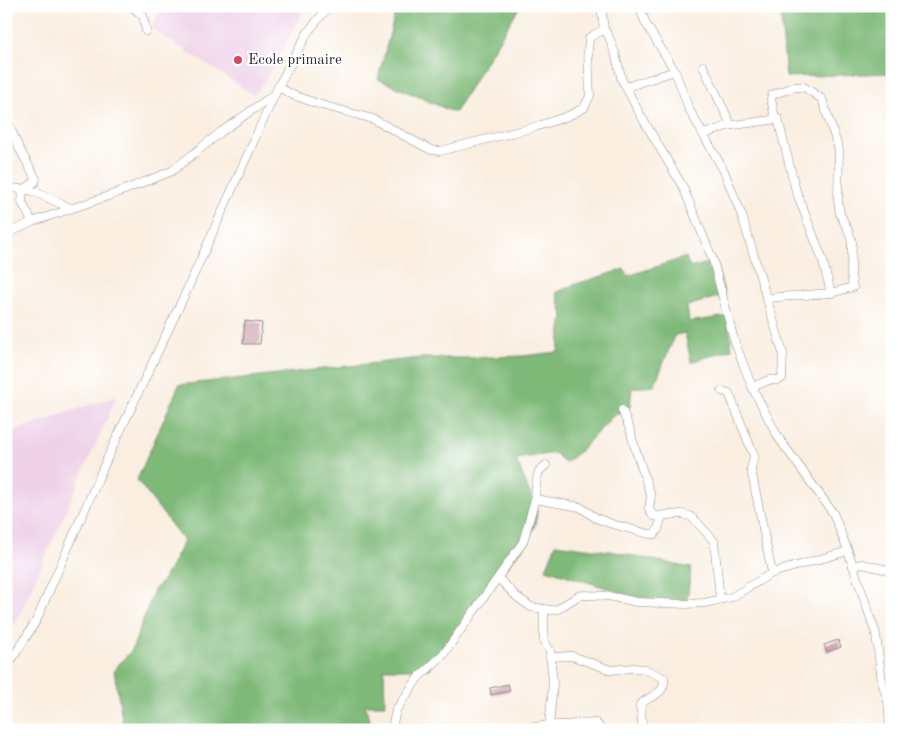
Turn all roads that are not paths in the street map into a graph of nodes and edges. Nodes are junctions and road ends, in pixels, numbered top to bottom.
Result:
1 (131, 6) edge
2 (329, 6) edge
3 (601, 6) edge
4 (639, 6) edge
5 (604, 29) junction
6 (146, 31) dead end
7 (703, 66) dead end
8 (675, 71) junction
9 (626, 88) junction
10 (276, 90) junction
11 (6, 118) edge
12 (775, 118) junction
13 (731, 126) junction
14 (704, 134) junction
15 (6, 187) edge
16 (23, 190) junction
17 (70, 208) junction
18 (32, 222) junction
19 (6, 234) edge
20 (831, 293) junction
21 (766, 298) junction
22 (752, 387) junction
23 (722, 391) dead end
24 (622, 410) dead end
25 (546, 465) dead end
26 (535, 499) junction
27 (662, 516) junction
28 (848, 551) junction
29 (852, 566) junction
30 (892, 571) edge
31 (772, 573) junction
32 (498, 578) junction
33 (720, 598) junction
34 (544, 609) junction
35 (550, 657) junction
36 (6, 669) edge
37 (549, 726) junction
38 (391, 729) edge
39 (225, 730) edge
40 (246, 730) edge
41 (422, 730) edge
42 (477, 730) edge
43 (500, 730) edge
44 (512, 730) edge
45 (602, 730) edge
46 (642, 730) edge
47 (890, 730) edge

1 - 6 street
2 - 10 street
3 - 5 street
4 - 8 street
5 - 9 street
5 - 10 street
7 - 13 street
8 - 9 street
8 - 14 street
9 - 22 street
10 - 17 street
10 - 36 street
11 - 16 street
12 - 13 street
12 - 20 street
12 - 20 street
13 - 14 street
14 - 21 street
15 - 16 street
16 - 17 street
16 - 18 street
17 - 18 street
18 - 19 street
20 - 21 street
21 - 22 street
22 - 28 street
23 - 31 street
24 - 27 street
25 - 26 street
26 - 27 street
26 - 32 street
27 - 33 street
28 - 29 street
28 - 31 street
29 - 30 street
29 - 47 street
31 - 33 street
32 - 34 street
32 - 38 street
33 - 34 street
34 - 35 street
35 - 37 street
35 - 46 street
37 - 44 street
37 - 45 street
38 - 41 street
39 - 40 street
42 - 43 street

